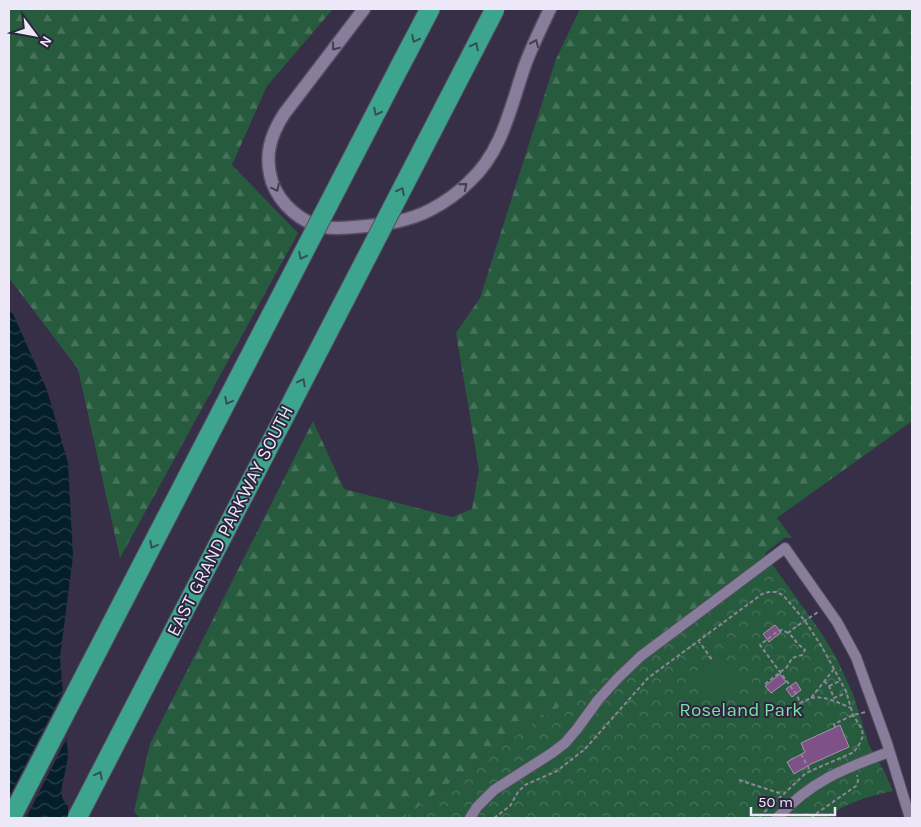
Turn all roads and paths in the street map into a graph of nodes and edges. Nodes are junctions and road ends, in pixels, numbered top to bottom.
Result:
1 (364, 9) edge
2 (430, 9) edge
3 (495, 9) edge
4 (550, 9) edge
5 (826, 607) junction
6 (805, 621) junction
7 (788, 633) junction
8 (698, 640) junction
9 (713, 660) dead end
10 (834, 669) junction
11 (780, 672) junction
12 (824, 681) junction
13 (840, 681) junction
14 (765, 684) dead end
15 (829, 686) junction
16 (846, 692) junction
17 (811, 698) junction
18 (851, 708) junction
19 (875, 709) junction
20 (853, 715) junction
21 (835, 727) dead end
22 (889, 752) junction
23 (801, 754) dead end
24 (848, 755) junction
25 (852, 766) junction
26 (811, 771) junction
27 (739, 780) dead end
28 (818, 783) junction
29 (783, 795) junction
30 (11, 818) edge
31 (77, 818) edge
32 (470, 818) edge
33 (494, 818) edge
34 (758, 818) edge
35 (777, 818) edge
36 (811, 818) edge
37 (910, 818) edge

1 -> 4 street
2 -> 30 highway, bridge
31 -> 3 highway, EAST GRAND PARKWAY SOUTH, bridge
5 - 6 path
5 - 19 street
5 - 32 street
6 - 7 path
6 - 8 path
6 - 10 path
7 - 11 path
7 - 11 path
8 - 9 path
8 - 33 path
10 - 12 path
10 - 13 path
11 - 14 path
11 - 17 path
12 - 15 path
12 - 17 path
13 - 15 path
13 - 16 path
15 - 16 path
16 - 18 path
17 - 18 path
18 - 20 path
19 - 20 path
19 - 22 street
20 - 21 path
20 - 24 path
22 - 25 street
22 - 37 street
23 - 26 path
24 - 25 path
24 - 26 path
25 - 28 street
25 - 36 path
26 - 28 path
26 - 29 path
27 - 29 path
28 - 35 street
29 - 34 path

